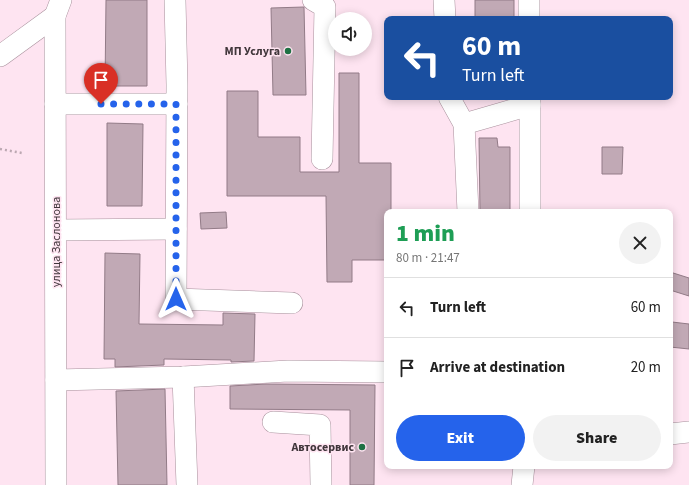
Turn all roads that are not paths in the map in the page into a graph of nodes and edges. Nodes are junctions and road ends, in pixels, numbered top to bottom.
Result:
1 (175, 0) edge
2 (313, 0) edge
3 (444, 0) edge
4 (529, 0) edge
5 (58, 8) edge
6 (445, 16) edge
7 (529, 16) edge
8 (0, 56) edge
9 (452, 100) edge
10 (530, 101) edge
11 (56, 104) junction
12 (176, 104) junction
13 (464, 124) junction
14 (322, 159) dead end
15 (468, 209) edge
16 (530, 209) edge
17 (176, 229) junction
18 (56, 230) junction
19 (292, 303) dead end
20 (384, 372) edge
21 (183, 377) junction
22 (56, 380) junction
23 (273, 422) dead end
24 (689, 432) edge
25 (673, 434) edge
26 (524, 469) edge
27 (56, 485) edge
28 (187, 485) edge
29 (321, 485) edge
30 (522, 485) edge

1 - 12 street
2 - 14 street
3 - 6 street
4 - 7 street
5 - 8 street
5 - 11 street, улица Заслонова
9 - 13 street
10 - 13 street
10 - 16 street
11 - 12 street
11 - 18 street, улица Заслонова
12 - 17 street
13 - 15 street
17 - 18 street
17 - 19 street
18 - 22 street, улица Заслонова
20 - 21 street
21 - 22 street
21 - 28 street
22 - 27 street, улица Заслонова
23 - 29 street
24 - 25 street
26 - 30 street

